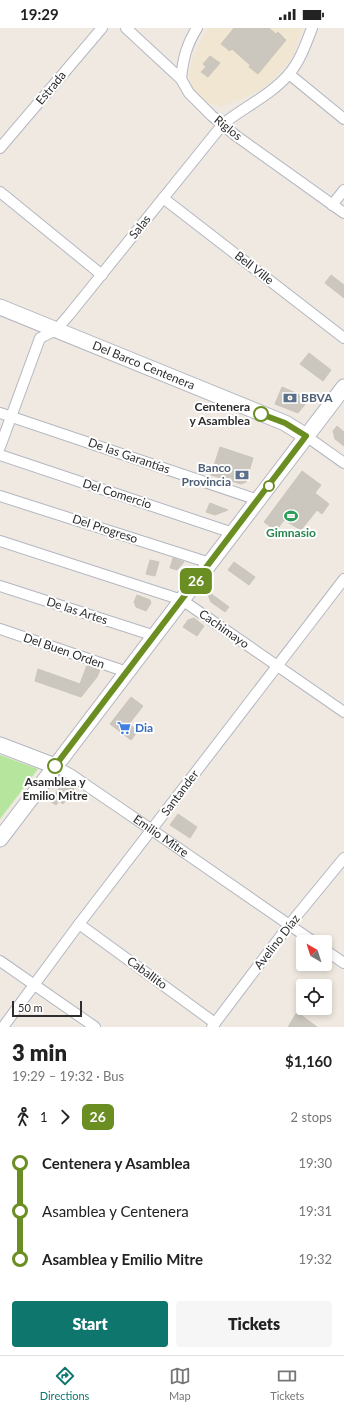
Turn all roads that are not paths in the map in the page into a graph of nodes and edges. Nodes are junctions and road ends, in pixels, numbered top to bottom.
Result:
1 (102, 28) edge
2 (126, 28) edge
3 (197, 28) edge
4 (312, 28) edge
5 (289, 74) junction
6 (181, 79) junction
7 (344, 119) edge
8 (223, 124) junction
9 (0, 148) edge
10 (344, 190) edge
11 (0, 192) edge
12 (163, 198) junction
13 (332, 205) junction
14 (344, 213) edge
15 (102, 275) junction
16 (0, 307) edge
17 (56, 330) junction
18 (344, 338) edge
19 (344, 388) edge
20 (0, 413) edge
21 (10, 416) junction
22 (306, 436) junction
23 (0, 446) edge
24 (0, 455) edge
25 (344, 463) edge
26 (0, 496) edge
27 (258, 500) junction
28 (233, 533) junction
29 (0, 541) edge
30 (210, 563) junction
31 (344, 579) edge
32 (0, 586) edge
33 (182, 600) junction
34 (0, 629) edge
35 (155, 636) junction
36 (277, 666) junction
37 (127, 672) junction
38 (344, 712) edge
39 (0, 745) edge
40 (55, 766) junction
41 (152, 830) junction
42 (0, 839) edge
43 (344, 858) edge
44 (79, 924) junction
45 (289, 925) junction
46 (304, 935) edge
47 (332, 954) edge
48 (0, 961) edge
49 (344, 962) edge
50 (34, 986) junction
51 (213, 1025) edge
52 (3, 1027) edge
53 (95, 1027) edge

1 - 9 street, Estrada
2 - 6 street, Riglos
3 - 6 street
4 - 5 street, Salas
5 - 7 street
5 - 8 street, Salas
6 - 8 street, Riglos
8 - 12 street, Salas
8 - 13 street, Riglos
10 - 13 street
11 - 15 street
12 - 15 street, Salas
12 - 18 street, Bell Ville
13 - 14 street, Riglos
15 - 17 street, Salas
16 - 17 main road, Del Barco Centenera
17 - 21 street, Salas
17 - 22 main road, Del Barco Centenera
19 - 22 main road
20 - 21 street, De las Garantías
21 - 23 street, Salas
21 - 27 street, De las Garantías
22 - 25 street
22 - 27 main road
24 - 28 street, Del Comercio
26 - 30 street, Del Progreso
27 - 28 main road
28 - 30 main road
29 - 33 street, Cachimayo
30 - 33 main road
31 - 36 street, Santander
32 - 35 street, De las Artes
33 - 35 main road
33 - 36 street, Cachimayo
34 - 37 street, Del Buen Orden
35 - 37 main road
36 - 38 street, Cachimayo
36 - 41 street, Santander
37 - 40 main road
39 - 40 main road, Emilio Mitre
40 - 41 street, Emilio Mitre
40 - 42 main road
41 - 44 street, Santander
41 - 45 street, Emilio Mitre
43 - 45 street, Avelino Díaz
44 - 50 street, Santander
44 - 51 street, Caballito
45 - 46 street, Emilio Mitre
45 - 51 street, Avelino Díaz
47 - 49 street
48 - 50 street
50 - 52 street, Santander
50 - 53 street

